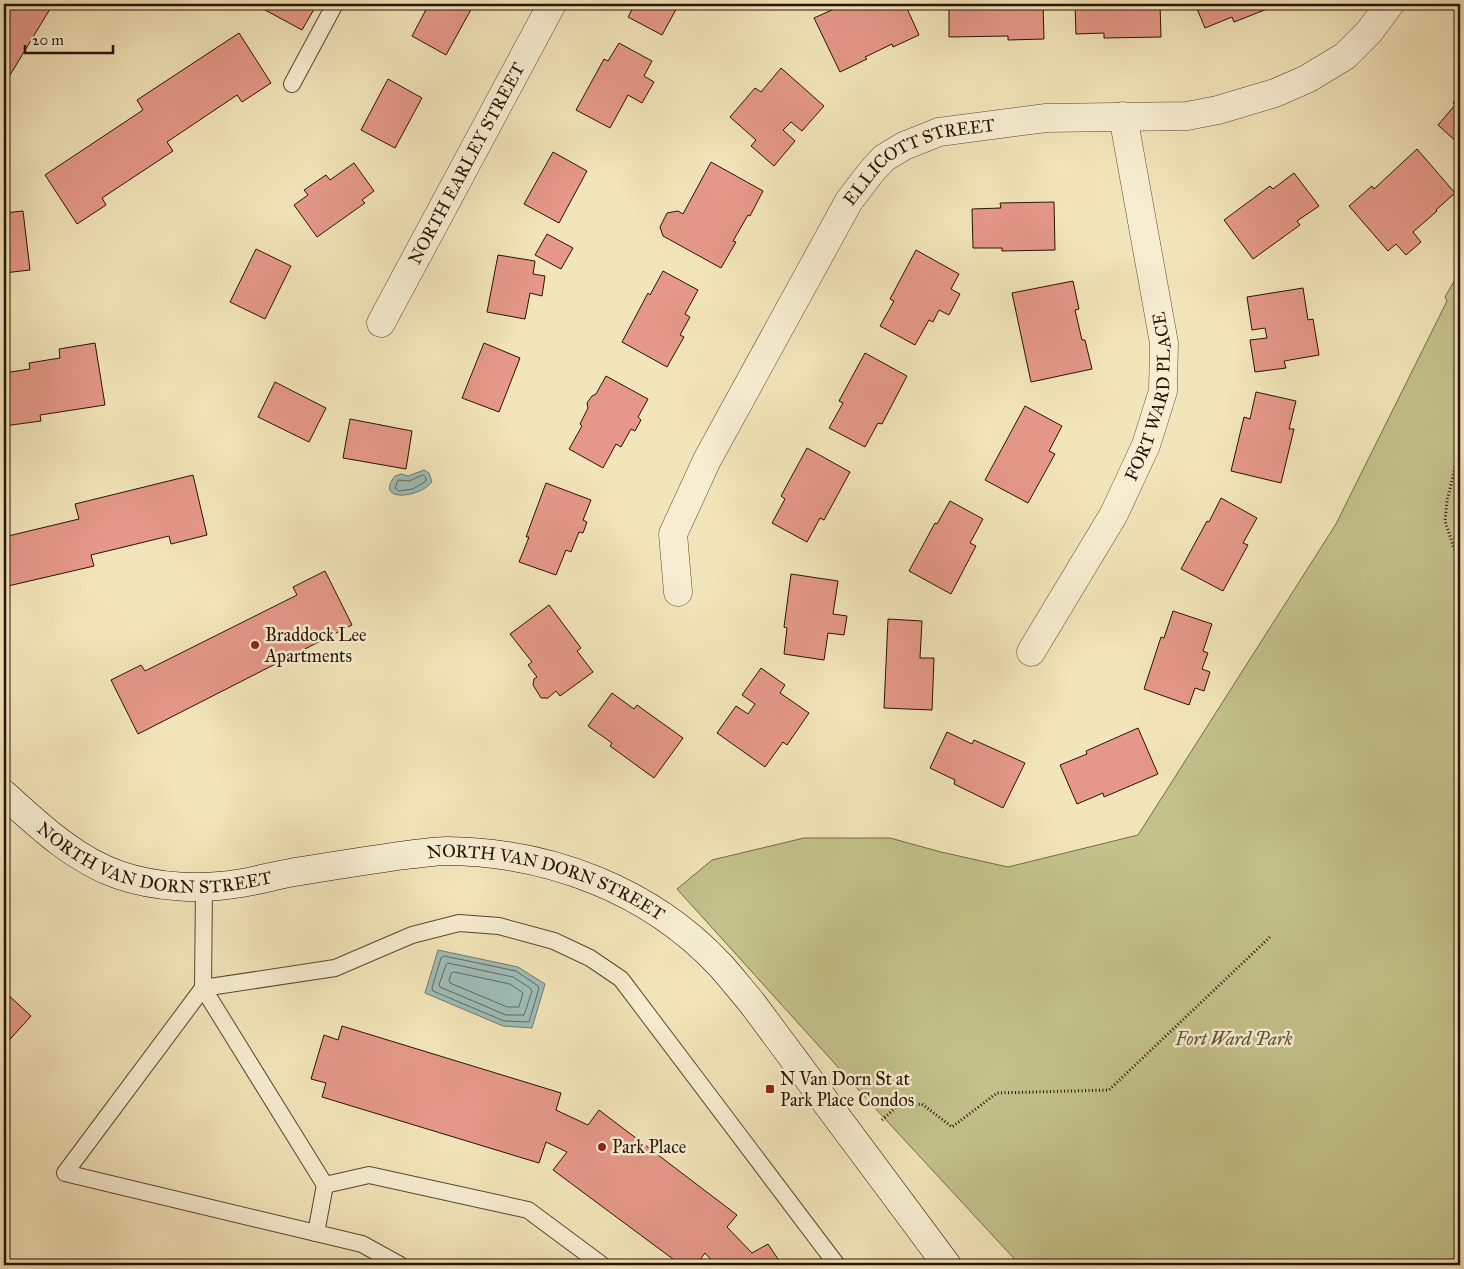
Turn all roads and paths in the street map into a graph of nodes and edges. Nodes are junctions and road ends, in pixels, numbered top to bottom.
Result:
1 (335, 4) edge
2 (552, 4) edge
3 (1390, 4) edge
4 (292, 84) dead end
5 (1123, 116) junction
6 (381, 323) dead end
7 (1460, 448) edge
8 (1460, 566) edge
9 (678, 592) dead end
10 (1031, 652) dead end
11 (4, 794) edge
12 (204, 887) junction
13 (1271, 936) dead end
14 (203, 988) junction
15 (882, 1120) dead end
16 (325, 1185) junction
17 (316, 1233) junction
18 (400, 1265) edge
19 (602, 1265) edge
20 (837, 1265) edge
21 (947, 1265) edge

1 - 4 lane
2 - 6 street, NORTH EARLEY STREET
3 - 5 street, ELLICOTT STREET
5 - 9 street, ELLICOTT STREET
5 - 10 street, FORT WARD PLACE
7 - 8 path
11 - 12 street, NORTH VAN DORN STREET
12 - 14 lane
12 - 21 street, NORTH VAN DORN STREET
13 - 15 path
14 - 16 lane
14 - 17 lane
14 - 20 lane
16 - 17 lane
16 - 19 lane
17 - 18 lane

